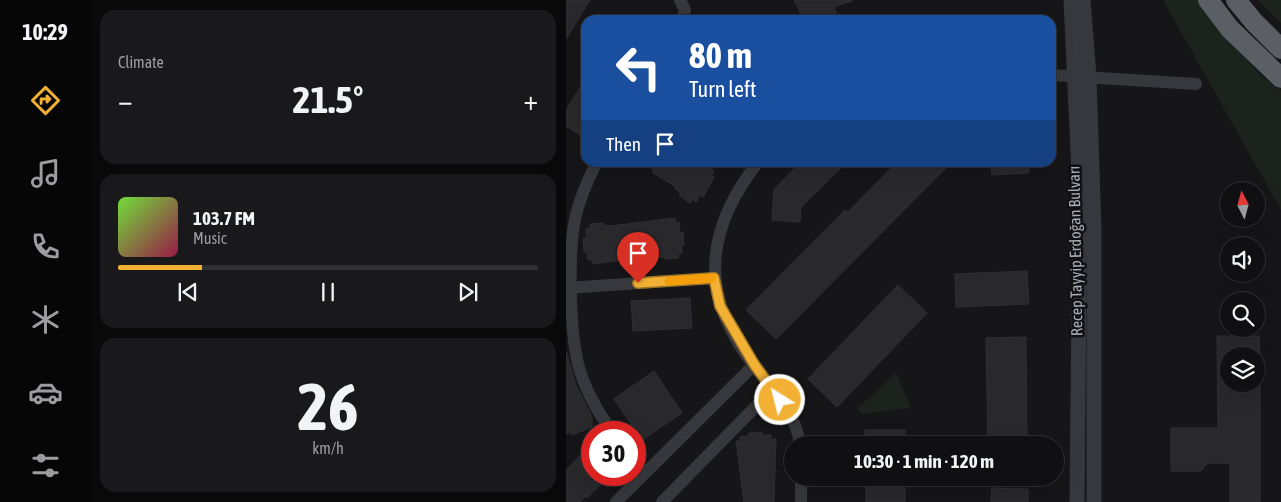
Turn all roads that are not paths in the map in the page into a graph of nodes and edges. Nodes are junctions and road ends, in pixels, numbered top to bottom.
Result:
1 (680, 0) edge
2 (1071, 0) edge
3 (1083, 0) edge
4 (1208, 0) edge
5 (1236, 0) edge
6 (684, 15) edge
7 (1281, 49) edge
8 (1056, 75) edge
9 (1082, 76) junction
10 (1281, 78) edge
11 (1196, 84) dead end
12 (594, 167) edge
13 (754, 167) edge
14 (714, 278) junction
15 (569, 288) edge
16 (754, 364) junction
17 (774, 388) junction
18 (606, 421) edge
19 (797, 436) edge
20 (646, 472) edge
21 (632, 486) edge
22 (801, 486) edge
23 (616, 502) edge
24 (662, 502) edge
25 (801, 502) edge
26 (1078, 502) edge
27 (1094, 502) edge

1 - 6 street
2 - 9 street, Recep Tayyip Erdoğan Bulvarı
3 - 9 street, Recep Tayyip Erdoğan Bulvarı
4 - 10 highway
5 - 7 highway
8 - 9 street
9 - 11 street
9 - 26 street, Recep Tayyip Erdoğan Bulvarı
9 - 27 street, Recep Tayyip Erdoğan Bulvarı
12 - 15 street
13 - 14 street
14 - 15 street
14 - 16 street
15 - 18 street
16 - 17 street
16 - 20 street
17 - 19 street
17 - 24 street
21 - 23 street
22 - 25 street

